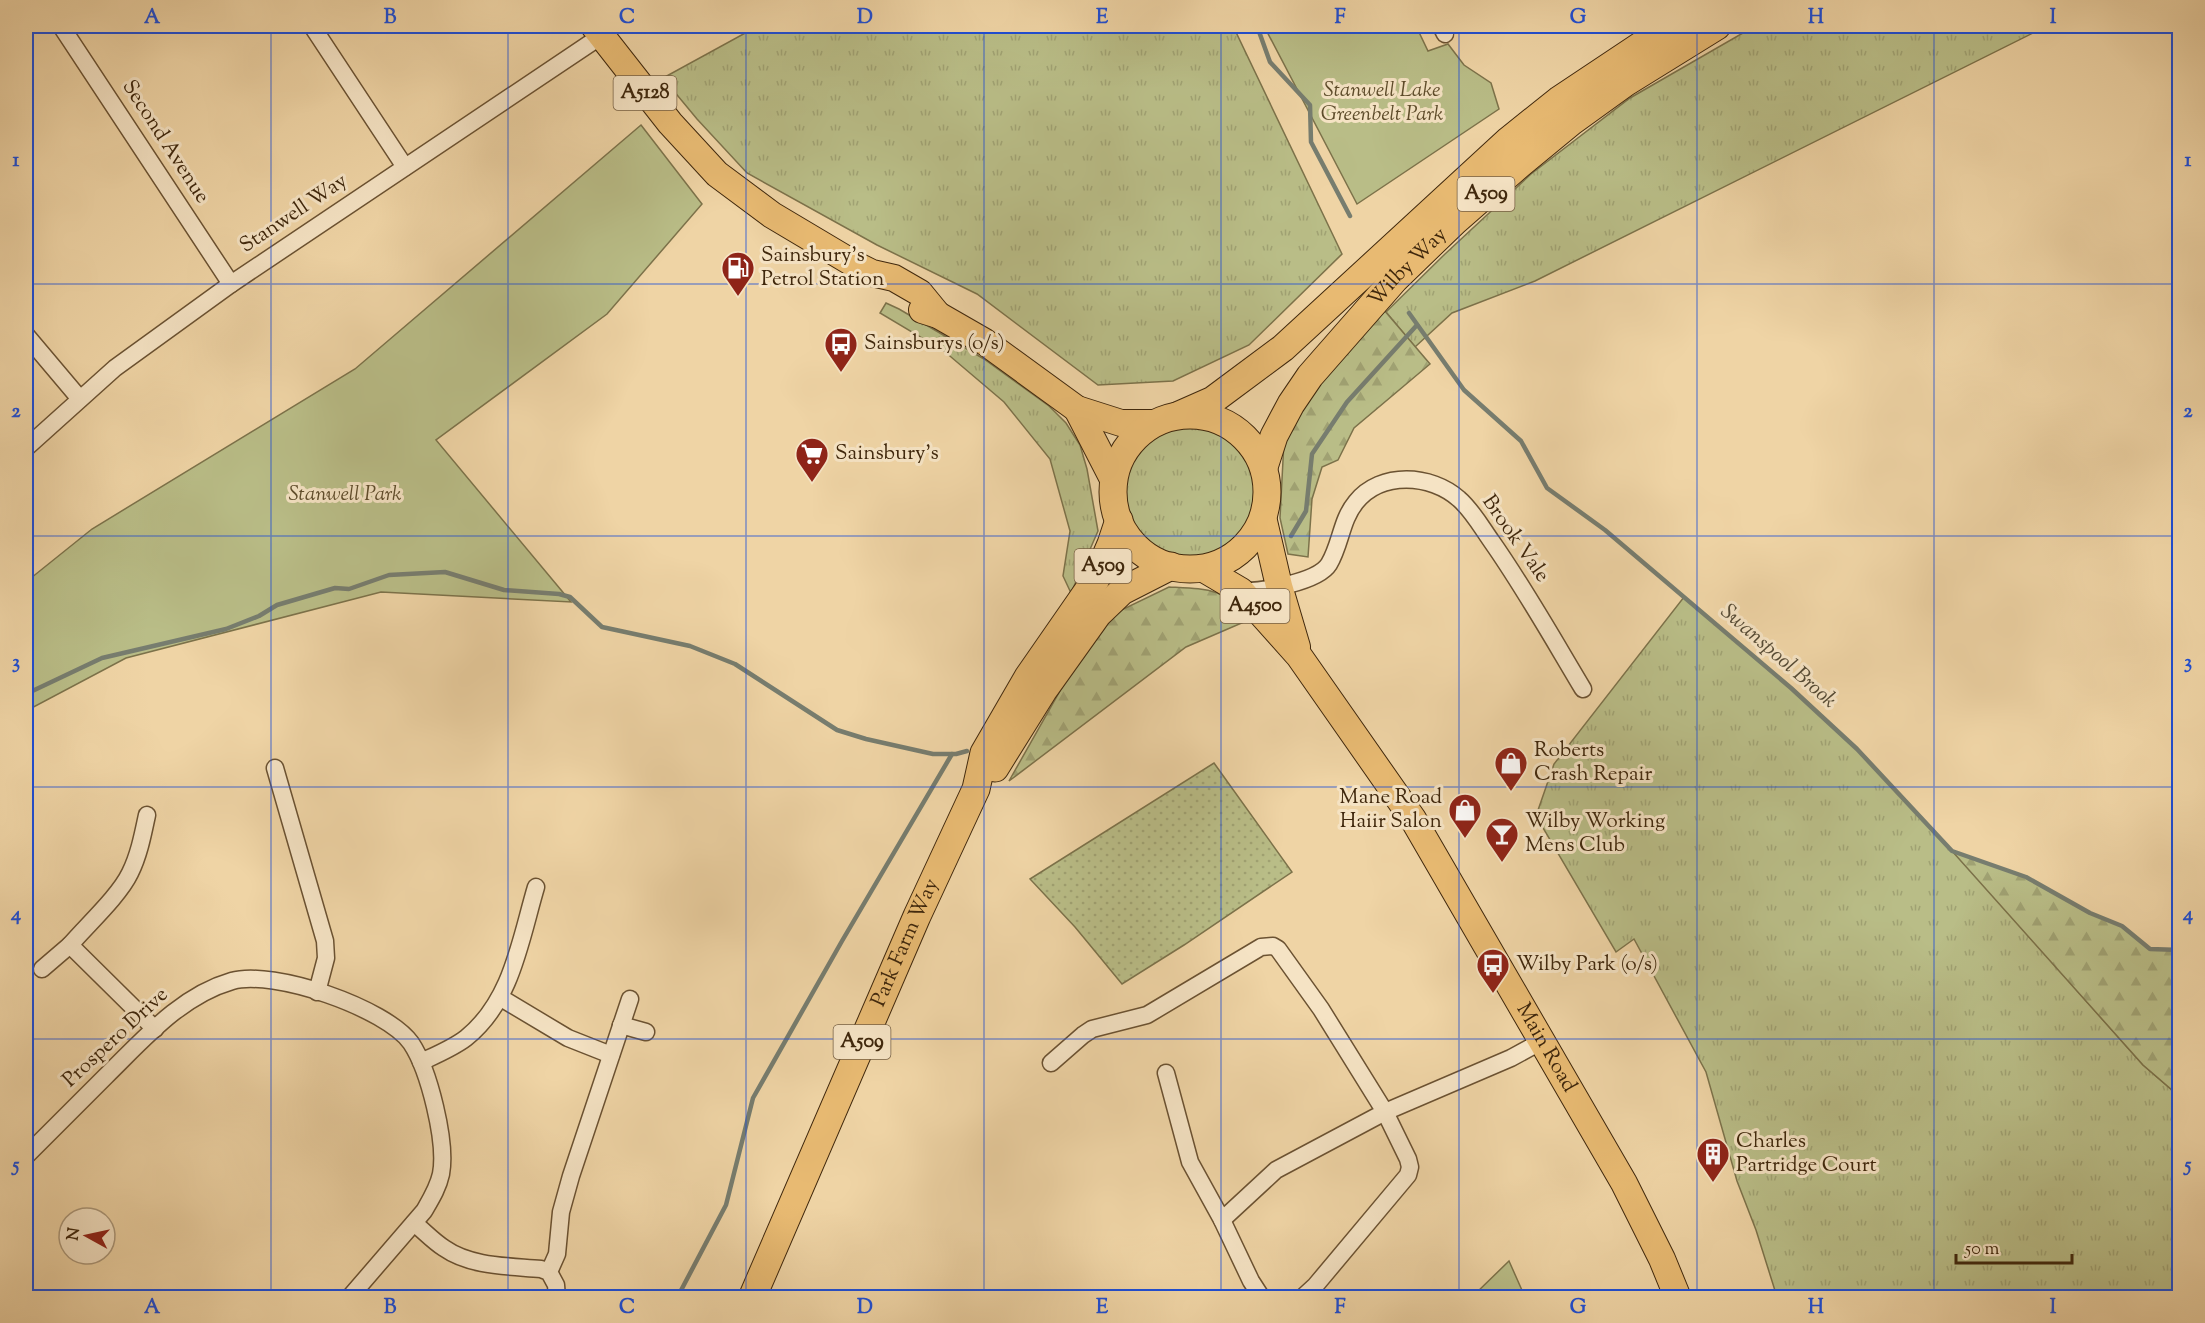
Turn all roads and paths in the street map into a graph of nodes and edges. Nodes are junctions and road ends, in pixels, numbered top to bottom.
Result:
1 (61, 26) edge
2 (312, 26) edge
3 (1670, 26) edge
4 (1717, 26) edge
5 (598, 31) edge
6 (405, 167) junction
7 (231, 284) junction
8 (26, 335) edge
9 (80, 399) junction
10 (1077, 410) junction
11 (1179, 415) junction
12 (1153, 423) junction
13 (26, 448) edge
14 (1264, 467) junction
15 (1114, 481) junction
16 (1263, 517) junction
17 (1119, 520) junction
18 (1171, 566) junction
19 (1202, 568) junction
20 (1279, 586) junction
21 (1241, 591) junction
22 (1299, 656) junction
23 (1583, 689) dead end
24 (275, 768) dead end
25 (976, 789) junction
26 (147, 814) dead end
27 (536, 887) dead end
28 (70, 945) junction
29 (42, 969) dead end
30 (317, 992) junction
31 (501, 998) junction
32 (630, 999) dead end
33 (621, 1025) junction
34 (155, 1029) junction
35 (646, 1032) dead end
36 (1542, 1041) junction
37 (611, 1055) junction
38 (421, 1062) junction
39 (1051, 1064) dead end
40 (1166, 1073) dead end
41 (1385, 1112) junction
42 (26, 1156) edge
43 (1222, 1220) junction
44 (414, 1224) junction
45 (549, 1272) junction
46 (1304, 1297) edge
47 (349, 1298) edge
48 (557, 1298) edge
49 (752, 1298) edge
50 (1262, 1298) edge
51 (1678, 1298) edge

1 - 7 street, Second Avenue
2 - 6 street
3 - 11 highway, Wilby Way / A509
4 - 14 highway, Wilby Way / A509
5 - 6 street, Stanwell Way
5 - 10 main road, A5128
6 - 7 street, Stanwell Way
7 - 9 street, Stanwell Way
8 - 9 street
9 - 13 street, Stanwell Way
10 - 12 main road, A5128
10 - 15 main road, A5128
11 - 12 highway
11 - 14 highway
12 - 15 highway
14 - 16 highway
15 - 17 highway
16 - 19 highway
16 - 20 main road, Main Road / A4500
17 - 18 highway
17 - 25 highway, Park Farm Way / A509
18 - 19 highway
18 - 25 highway, Park Farm Way / A509
19 - 21 main road, Main Road / A4500
20 - 21 street, Brook Vale
20 - 22 main road, Main Road / A4500
20 - 23 street, Brook Vale
21 - 22 main road, Main Road / A4500
22 - 36 main road, Main Road / A4500
24 - 30 street
25 - 49 highway, Park Farm Way / A509
26 - 28 street
27 - 31 street
28 - 29 street
28 - 34 street
30 - 34 street, Prospero Drive
30 - 38 street
31 - 37 street
31 - 38 street
32 - 33 street
33 - 35 street
33 - 37 street
34 - 42 street, Prospero Drive
36 - 41 street
36 - 51 main road, Main Road / A4500
37 - 45 street
38 - 44 street
39 - 41 street
40 - 43 street
41 - 43 street
41 - 46 street
43 - 50 street
44 - 45 street
44 - 47 street
45 - 48 street

